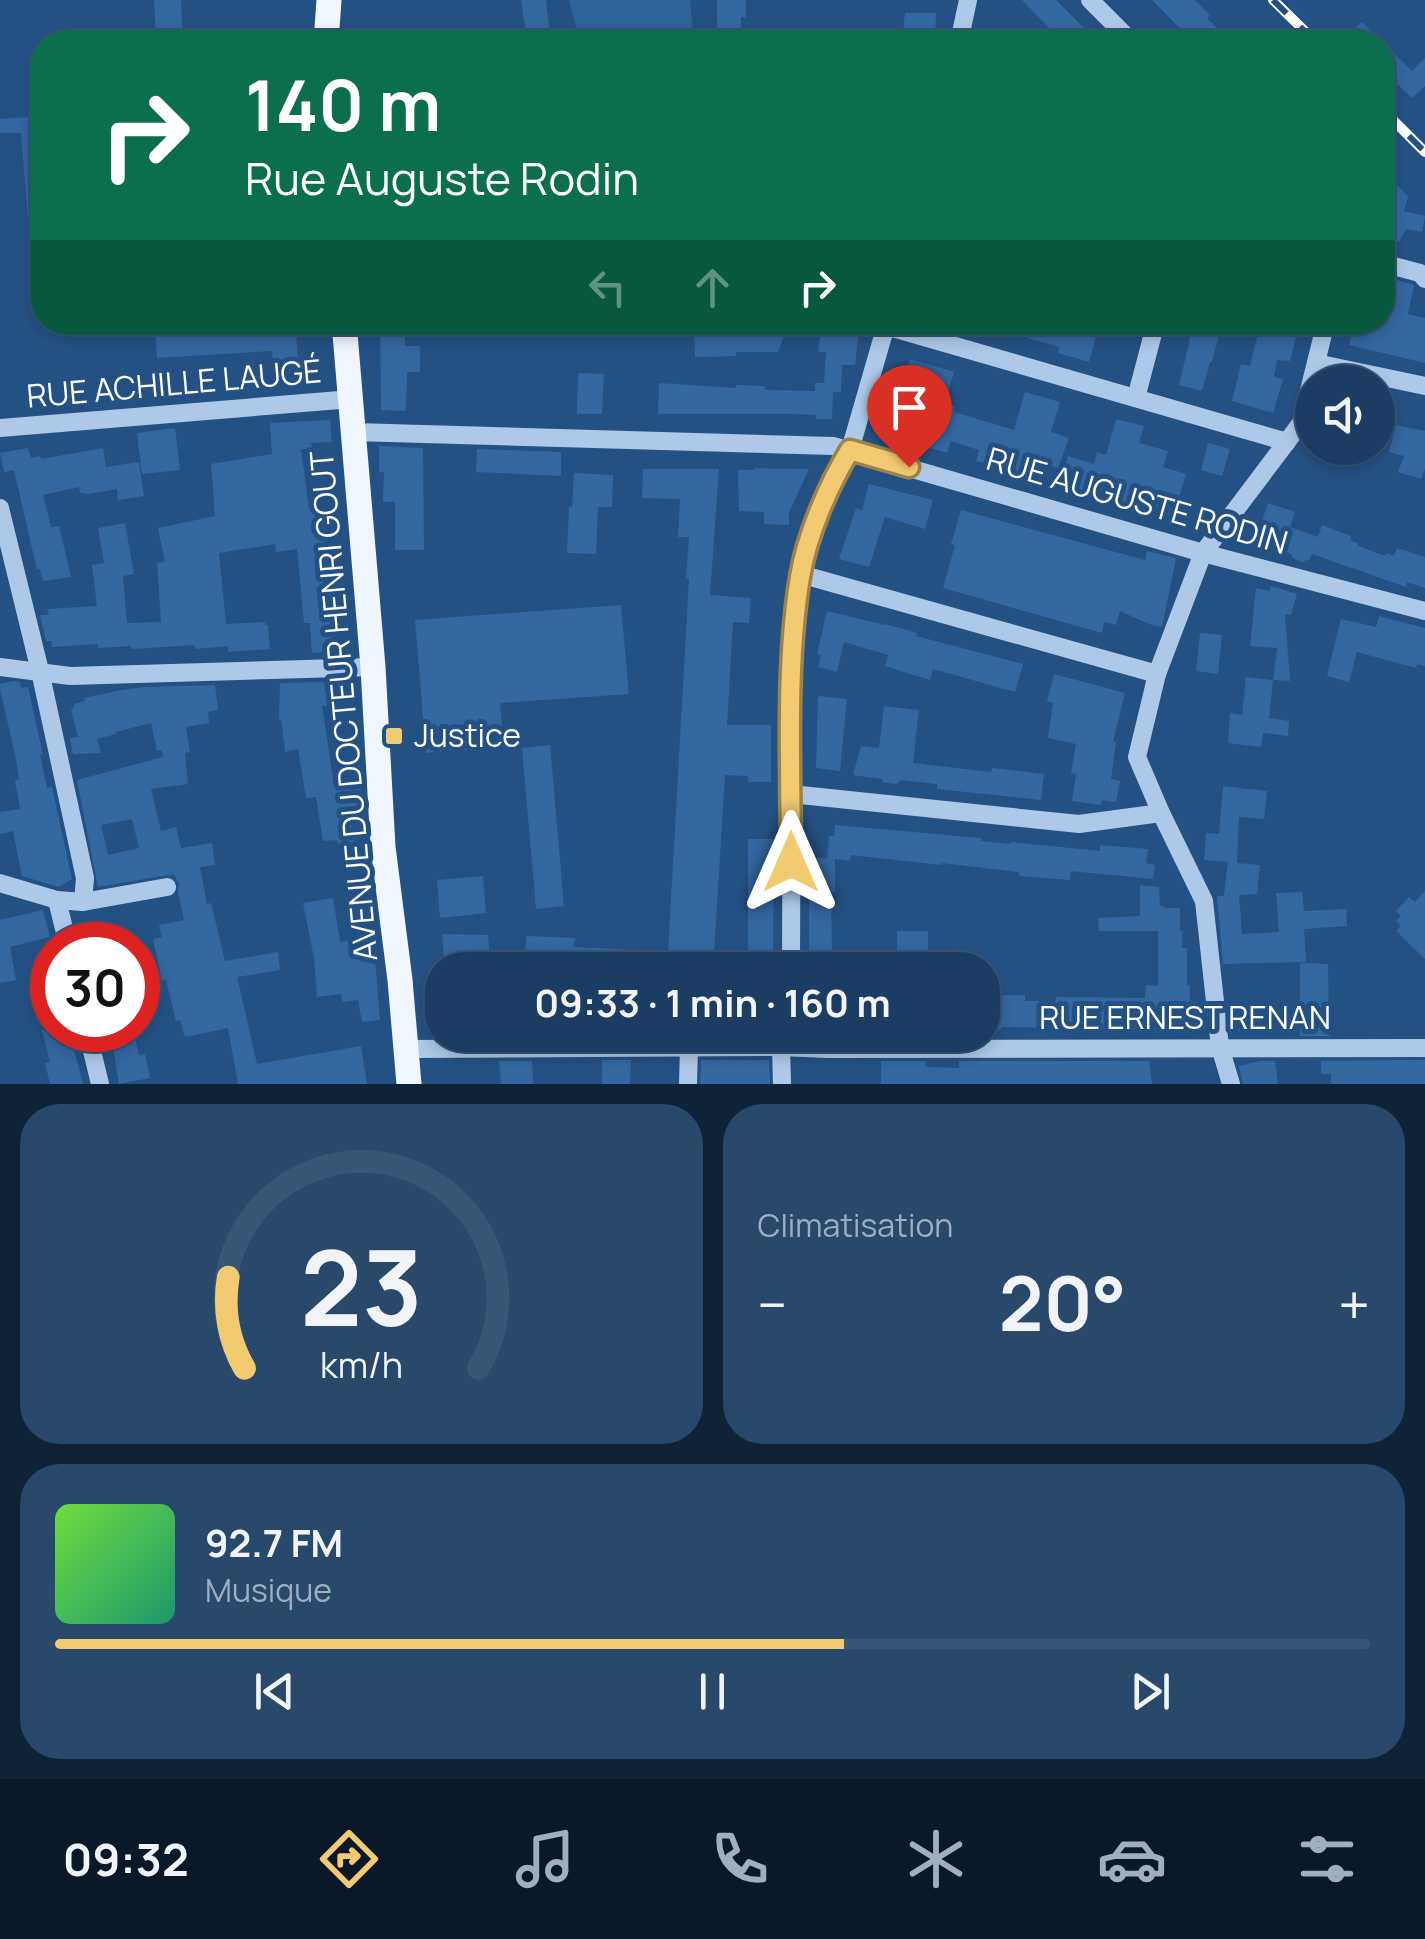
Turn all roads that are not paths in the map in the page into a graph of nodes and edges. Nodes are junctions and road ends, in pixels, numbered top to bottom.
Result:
1 (329, 0) edge
2 (968, 0) edge
3 (1090, 0) edge
4 (327, 30) edge
5 (962, 30) edge
6 (1120, 30) edge
7 (1395, 266) edge
8 (1425, 279) edge
9 (345, 335) edge
10 (883, 335) edge
11 (923, 335) edge
12 (1153, 335) edge
13 (1323, 335) edge
14 (1316, 363) junction
15 (1425, 386) edge
16 (1136, 398) junction
17 (352, 399) junction
18 (0, 428) edge
19 (354, 432) junction
20 (1287, 442) junction
21 (850, 450) junction
22 (0, 508) edge
23 (1202, 553) junction
24 (800, 574) junction
25 (1425, 611) edge
26 (0, 666) edge
27 (372, 667) junction
28 (40, 671) junction
29 (1157, 674) junction
30 (791, 794) junction
31 (1160, 813) junction
32 (0, 883) edge
33 (168, 888) dead end
34 (57, 900) junction
35 (83, 902) junction
36 (62, 922) edge
37 (791, 952) edge
38 (1220, 1048) junction
39 (1425, 1048) edge
40 (406, 1049) junction
41 (425, 1049) edge
42 (1000, 1049) edge
43 (93, 1052) edge
44 (689, 1052) edge
45 (787, 1052) edge
46 (100, 1084) edge
47 (409, 1084) edge
48 (688, 1084) edge
49 (782, 1084) edge
50 (1231, 1084) edge

1 - 4 main road
2 - 5 street
3 - 6 street
7 - 8 street
9 - 17 main road, AVENUE DU DOCTEUR HENRI GOUT
10 - 21 street
11 - 16 street
12 - 16 street
13 - 14 street
14 - 15 street
14 - 20 street
16 - 20 street
17 - 18 street, RUE ACHILLE LAUGÉ
17 - 19 main road, AVENUE DU DOCTEUR HENRI GOUT
19 - 21 street, RUE AUGUSTE RODIN
19 - 27 main road, AVENUE DU DOCTEUR HENRI GOUT
20 - 23 street
21 - 23 street, RUE AUGUSTE RODIN
21 - 24 street
22 - 28 street
23 - 25 street, RUE AUGUSTE RODIN
23 - 29 street
24 - 29 street
24 - 30 street
26 - 28 street
27 - 28 street
27 - 40 main road, AVENUE DU DOCTEUR HENRI GOUT
28 - 35 street
29 - 31 street
30 - 31 street
30 - 37 street
31 - 38 street
32 - 34 street
33 - 35 street
34 - 35 street
34 - 36 street
38 - 39 street, RUE ERNEST RENAN
38 - 42 street, RUE ERNEST RENAN
38 - 50 street
40 - 41 street, RUE ERNEST RENAN
40 - 47 main road, AVENUE DU DOCTEUR HENRI GOUT
43 - 46 street
44 - 48 street
45 - 49 street

